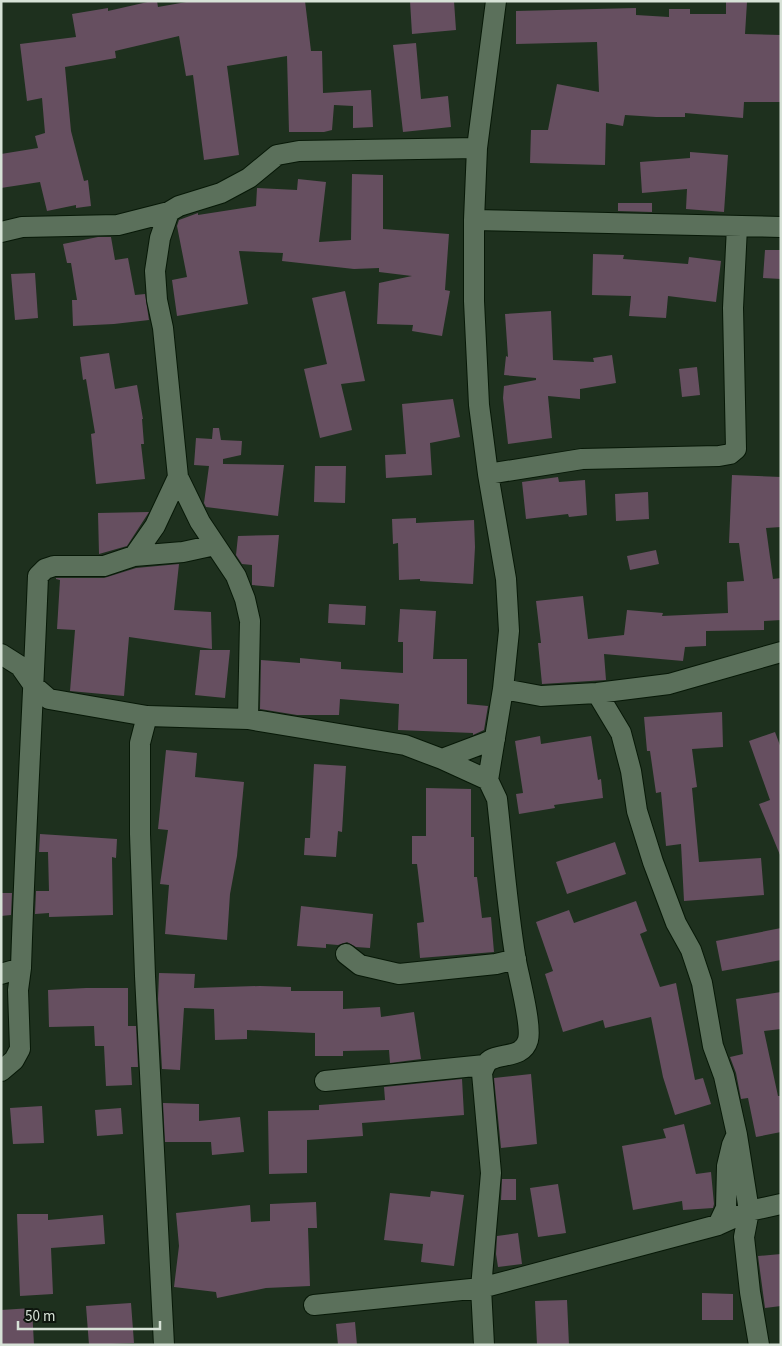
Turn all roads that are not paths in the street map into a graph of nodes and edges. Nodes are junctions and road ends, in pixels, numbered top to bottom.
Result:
1 (496, 1) edge
2 (477, 148) junction
3 (169, 212) junction
4 (474, 220) junction
5 (737, 227) junction
6 (781, 227) edge
7 (1, 232) edge
8 (488, 474) junction
9 (178, 477) junction
10 (215, 545) junction
11 (134, 556) junction
12 (781, 652) edge
13 (1, 654) edge
14 (34, 686) junction
15 (503, 689) junction
16 (597, 693) junction
17 (147, 716) junction
18 (248, 719) junction
19 (494, 739) junction
20 (442, 759) junction
21 (488, 780) junction
22 (346, 954) dead end
23 (516, 959) junction
24 (21, 968) junction
25 (1, 974) edge
26 (485, 1065) junction
27 (1, 1071) edge
28 (325, 1081) dead end
29 (737, 1135) junction
30 (781, 1204) edge
31 (749, 1211) junction
32 (718, 1225) junction
33 (481, 1288) junction
34 (314, 1305) dead end
35 (164, 1345) edge
36 (484, 1345) edge
37 (759, 1345) edge

1 - 2 street
2 - 3 street
2 - 4 street
3 - 7 street
3 - 9 street
4 - 5 street
4 - 8 street
5 - 6 street
5 - 8 street
8 - 15 street
9 - 10 street
9 - 11 street
10 - 11 street
10 - 18 street
11 - 14 street
12 - 16 street
13 - 14 street
14 - 17 street
14 - 24 street
15 - 16 street
15 - 19 street
16 - 29 street
17 - 18 street
17 - 35 street
18 - 20 street
19 - 20 street
19 - 21 street
20 - 21 street
21 - 23 street
22 - 23 street
23 - 26 street
24 - 25 street
24 - 27 street
26 - 28 street
26 - 33 street
29 - 31 street
29 - 32 street
30 - 31 street
31 - 32 street
31 - 37 street
32 - 33 street
33 - 34 street
33 - 36 street

